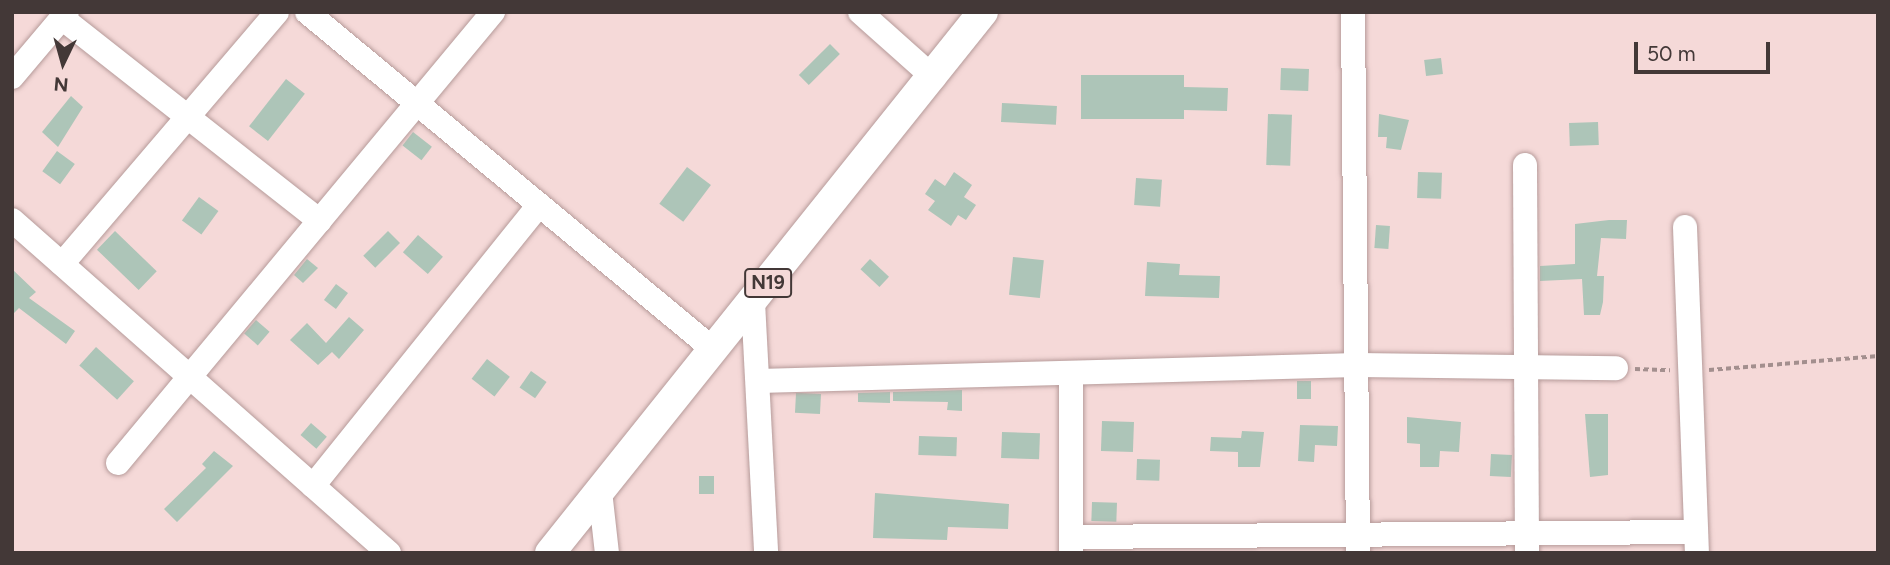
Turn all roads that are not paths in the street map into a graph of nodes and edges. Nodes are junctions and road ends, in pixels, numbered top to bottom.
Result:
1 (277, 12) edge
2 (307, 12) edge
3 (494, 12) edge
4 (860, 12) edge
5 (983, 12) edge
6 (1353, 12) edge
7 (64, 15) edge
8 (12, 77) edge
9 (934, 78) junction
10 (417, 104) junction
11 (187, 117) junction
12 (1525, 164) dead end
13 (539, 205) junction
14 (12, 220) edge
15 (320, 221) junction
16 (1685, 227) dead end
17 (62, 264) junction
18 (753, 302) junction
19 (714, 350) junction
20 (1357, 365) junction
21 (1526, 367) junction
22 (1616, 368) road end
23 (1070, 373) junction
24 (189, 378) junction
25 (758, 381) junction
26 (118, 463) dead end
27 (313, 486) junction
28 (600, 491) junction
29 (1527, 543) edge
30 (1696, 543) edge
31 (1358, 544) edge
32 (1071, 545) edge
33 (389, 553) edge
34 (550, 553) edge
35 (607, 553) edge
36 (766, 553) edge

1 - 11 street
2 - 10 street
3 - 10 street
4 - 9 street
5 - 9 main road, N19
6 - 20 street
7 - 8 street
7 - 11 street
9 - 18 main road, N19
10 - 13 street
10 - 15 street
11 - 15 street
11 - 17 street
12 - 21 street
13 - 19 street
13 - 27 street
14 - 17 street
15 - 24 street
16 - 30 street
17 - 24 street
18 - 19 main road, N19
18 - 25 street
19 - 28 main road, N19
20 - 21 street
20 - 23 street
20 - 31 street
21 - 22 street
21 - 29 street
23 - 25 street
23 - 32 street
24 - 26 street
24 - 27 street
25 - 36 street
27 - 33 street
28 - 34 main road, N19
28 - 35 street
29 - 30 street
29 - 31 street
31 - 32 street

